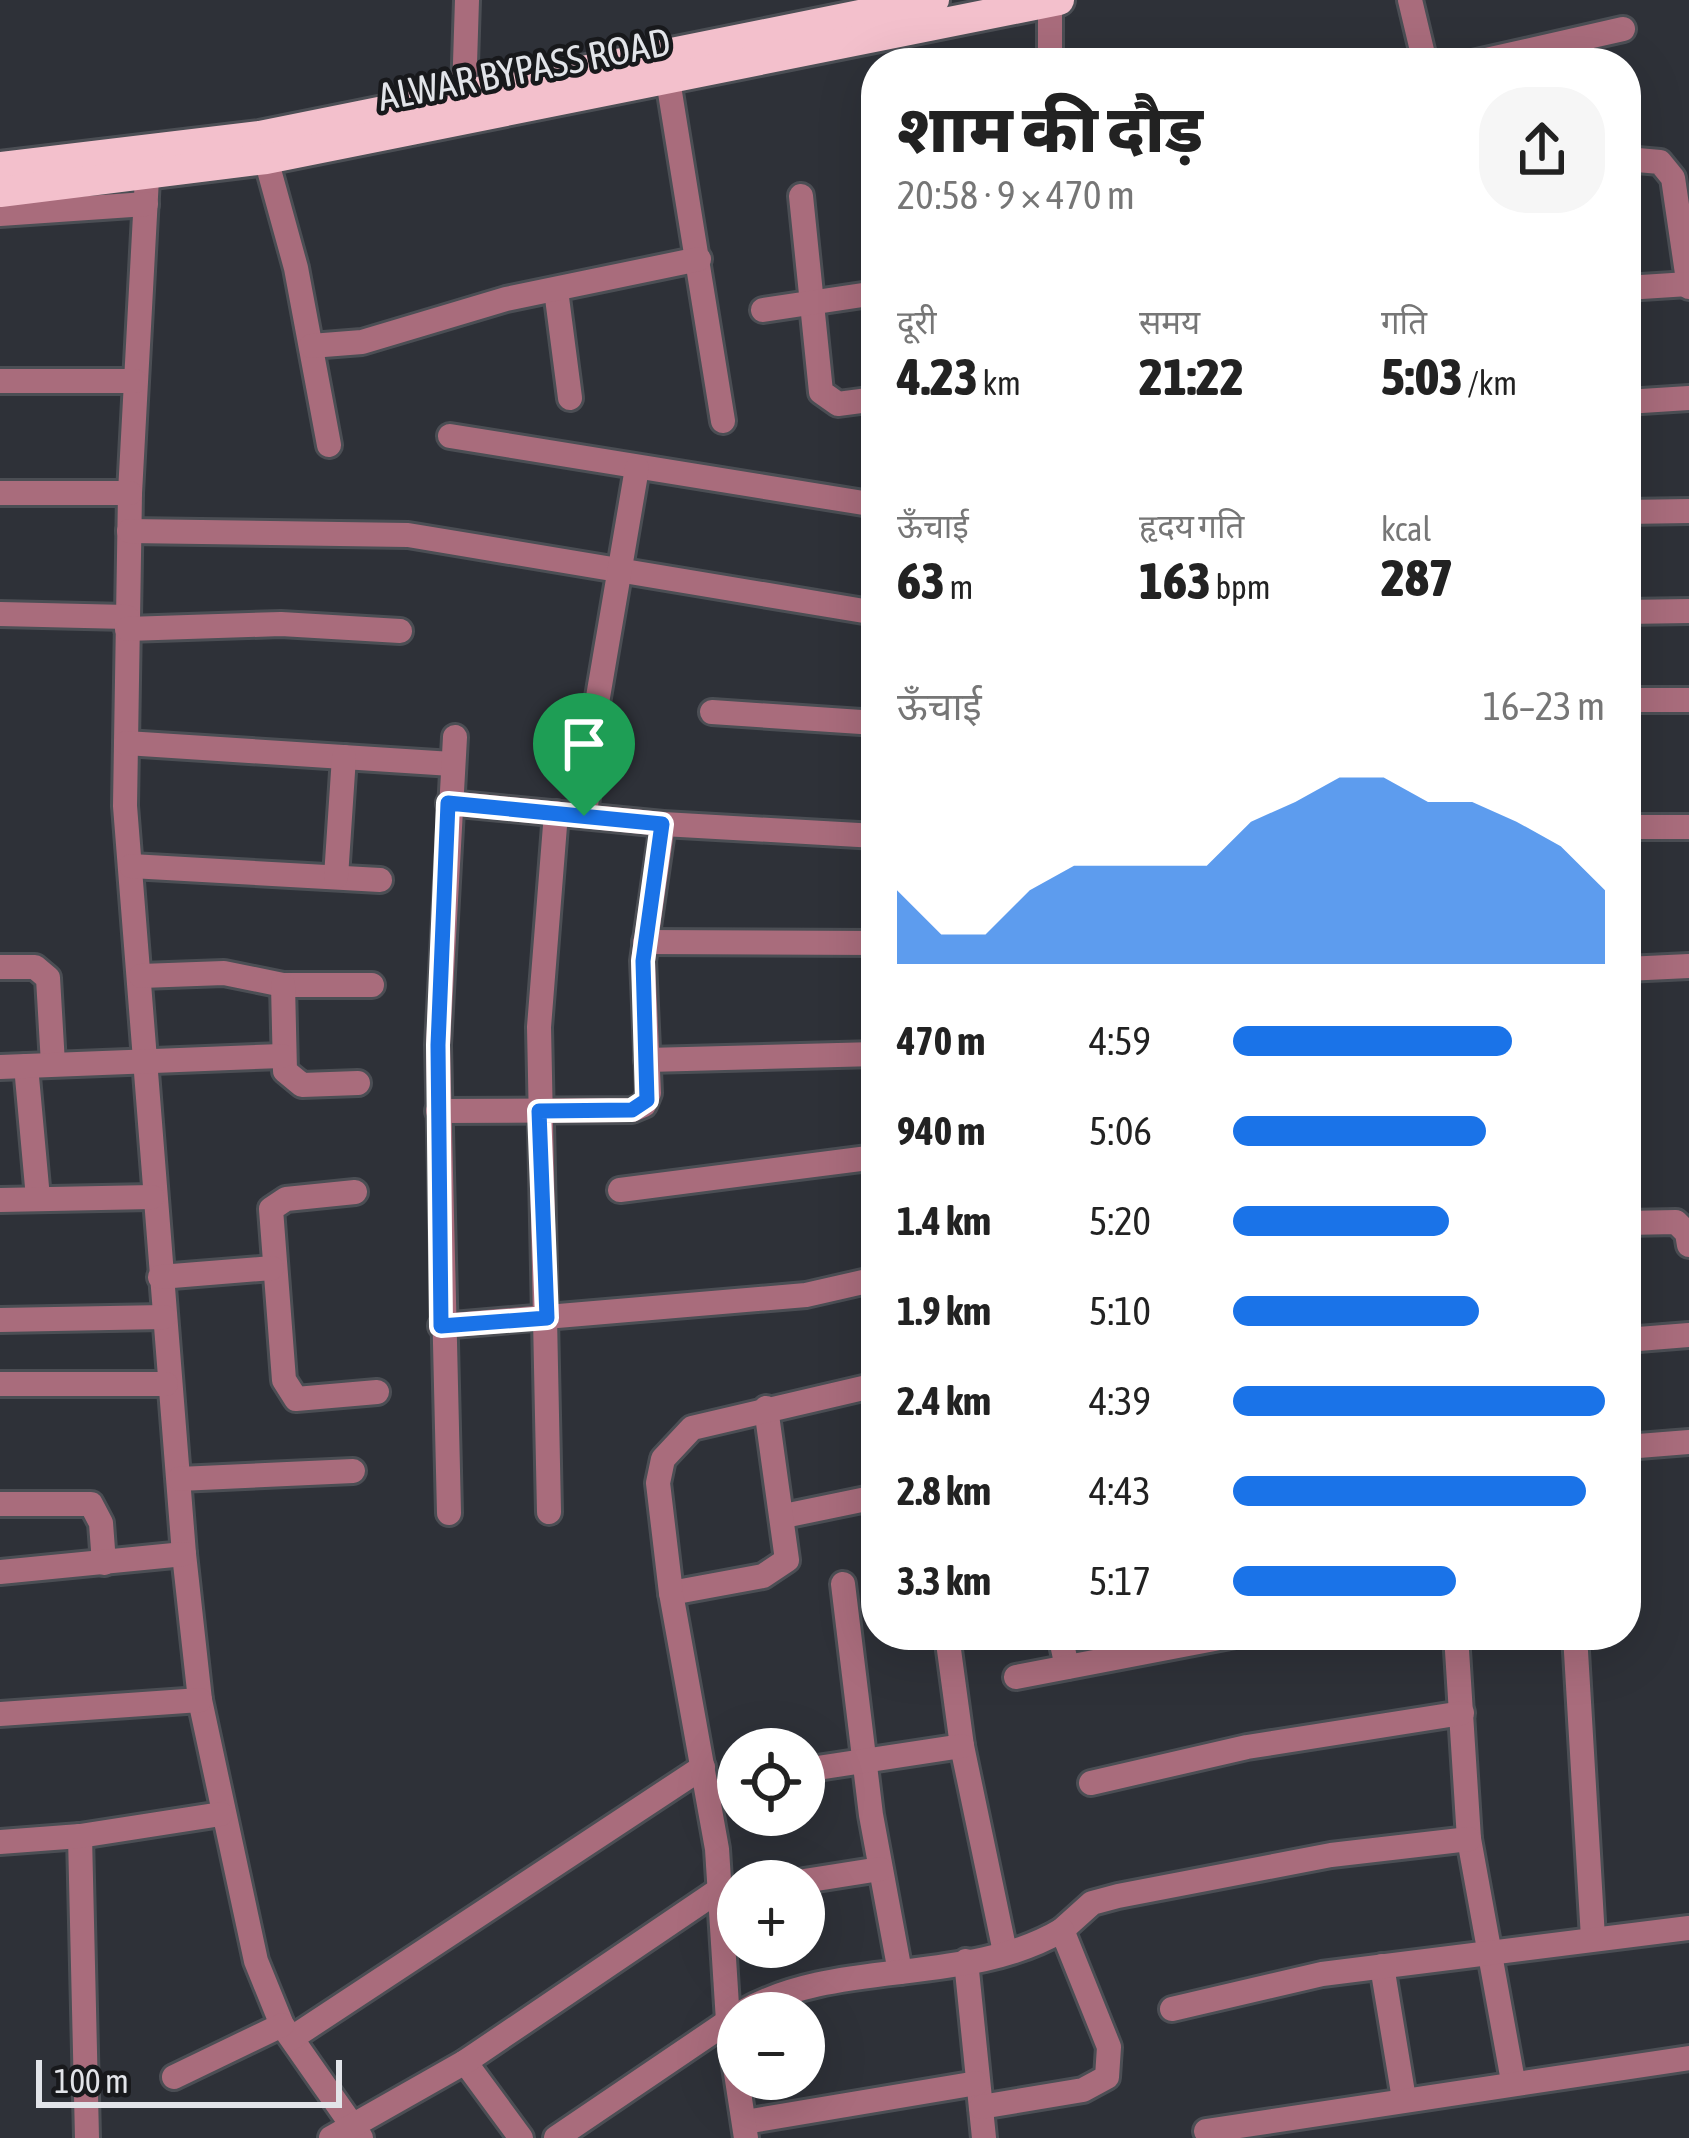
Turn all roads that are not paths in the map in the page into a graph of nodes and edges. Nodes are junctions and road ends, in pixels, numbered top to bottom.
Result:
1 (467, 0) edge
2 (934, 0) edge
3 (1410, 0) edge
4 (1055, 1) edge
5 (1623, 29) dead end
6 (1051, 48) edge
7 (1421, 48) edge
8 (1539, 48) edge
9 (668, 80) junction
10 (464, 95) junction
11 (266, 159) junction
12 (1641, 159) edge
13 (0, 167) edge
14 (147, 191) junction
15 (0, 192) edge
16 (801, 196) dead end
17 (1683, 205) edge
18 (0, 214) edge
19 (699, 259) junction
20 (1689, 286) edge
21 (1641, 288) edge
22 (556, 290) junction
23 (861, 295) edge
24 (813, 303) junction
25 (763, 310) dead end
26 (311, 346) junction
27 (0, 381) edge
28 (135, 381) junction
29 (570, 398) dead end
30 (1689, 398) edge
31 (861, 401) edge
32 (1641, 401) edge
33 (723, 421) dead end
34 (450, 436) dead end
35 (329, 445) dead end
36 (637, 468) junction
37 (0, 493) edge
38 (130, 493) junction
39 (861, 503) edge
40 (1641, 512) edge
41 (1689, 512) edge
42 (129, 531) junction
43 (620, 566) junction
44 (861, 610) edge
45 (1689, 611) edge
46 (1641, 612) edge
47 (0, 614) edge
48 (127, 623) junction
49 (400, 631) dead end
50 (1641, 700) edge
51 (1689, 700) edge
52 (712, 712) dead end
53 (861, 721) edge
54 (455, 737) dead end
55 (126, 743) junction
56 (344, 757) junction
57 (452, 764) junction
58 (448, 803) junction
59 (556, 813) junction
60 (584, 816) junction
61 (662, 824) junction
62 (1641, 827) edge
63 (1689, 827) edge
64 (861, 835) edge
65 (131, 866) junction
66 (336, 878) junction
67 (380, 880) dead end
68 (645, 942) junction
69 (861, 943) edge
70 (1689, 966) edge
71 (0, 967) edge
72 (1641, 968) edge
73 (141, 976) junction
74 (283, 985) junction
75 (372, 985) dead end
76 (861, 1054) edge
77 (282, 1056) junction
78 (146, 1058) junction
79 (647, 1060) junction
80 (53, 1064) junction
81 (26, 1066) junction
82 (0, 1067) edge
83 (358, 1082) dead end
84 (438, 1111) junction
85 (539, 1111) junction
86 (861, 1159) edge
87 (620, 1190) dead end
88 (355, 1192) dead end
89 (152, 1197) junction
90 (38, 1198) junction
91 (0, 1199) edge
92 (1641, 1223) edge
93 (1688, 1233) edge
94 (1689, 1245) edge
95 (272, 1268) junction
96 (160, 1277) junction
97 (861, 1283) edge
98 (164, 1317) junction
99 (547, 1318) junction
100 (0, 1319) edge
101 (441, 1326) junction
102 (1689, 1335) edge
103 (1641, 1339) edge
104 (0, 1384) edge
105 (166, 1384) junction
106 (861, 1387) edge
107 (377, 1392) dead end
108 (766, 1408) junction
109 (1689, 1442) edge
110 (1641, 1447) edge
111 (353, 1471) dead end
112 (179, 1479) junction
113 (861, 1500) edge
114 (0, 1504) edge
115 (549, 1512) dead end
116 (448, 1514) dead end
117 (784, 1516) junction
118 (184, 1554) junction
119 (104, 1563) junction
120 (0, 1572) edge
121 (843, 1584) dead end
122 (671, 1593) junction
123 (949, 1650) edge
124 (1063, 1650) edge
125 (1156, 1650) edge
126 (1457, 1650) edge
127 (1576, 1650) edge
128 (1067, 1667) junction
129 (1016, 1677) dead end
130 (200, 1700) junction
131 (1462, 1713) junction
132 (0, 1714) edge
133 (962, 1746) junction
134 (863, 1762) junction
135 (703, 1767) junction
136 (825, 1768) edge
137 (1091, 1783) dead end
138 (221, 1814) junction
139 (80, 1836) junction
140 (1469, 1839) junction
141 (0, 1842) edge
142 (880, 1869) junction
143 (717, 1875) edge
144 (825, 1878) edge
145 (717, 1891) edge
146 (1689, 1928) edge
147 (1062, 1930) junction
148 (1593, 1938) junction
149 (1005, 1952) junction
150 (1493, 1952) junction
151 (966, 1961) junction
152 (1382, 1966) junction
153 (900, 1972) junction
154 (795, 1992) edge
155 (1172, 2009) dead end
156 (717, 2029) edge
157 (287, 2031) junction
158 (1689, 2059) edge
159 (465, 2062) junction
160 (174, 2077) dead end
161 (1514, 2081) junction
162 (979, 2095) junction
163 (1404, 2099) junction
164 (743, 2100) edge
165 (746, 2130) edge
166 (1206, 2131) dead end
167 (348, 2135) edge
168 (87, 2138) edge
169 (521, 2138) edge
170 (556, 2138) edge
171 (984, 2138) edge

1 - 10 street
2 - 10 main road, ALWAR BYPASS ROAD
3 - 7 street
4 - 6 street
4 - 9 main road, ALWAR BYPASS ROAD
5 - 8 street
9 - 11 main road, ALWAR BYPASS ROAD
9 - 19 street
10 - 13 main road, ALWAR BYPASS ROAD
11 - 14 main road, ALWAR BYPASS ROAD
11 - 26 street
12 - 17 street
14 - 15 main road, ALWAR BYPASS ROAD
14 - 18 street
14 - 28 street
16 - 24 street
17 - 20 street
19 - 22 street
19 - 33 street
20 - 21 street
22 - 26 street
22 - 29 street
23 - 24 street
24 - 25 street
24 - 31 street
26 - 35 street
27 - 28 street
28 - 38 street
30 - 32 street
34 - 36 street
36 - 39 street
36 - 43 street
37 - 38 street
38 - 42 street
40 - 41 street
42 - 43 street
42 - 48 street
43 - 44 street
43 - 60 street
45 - 46 street
47 - 48 street
48 - 49 street
48 - 55 street
50 - 51 street
52 - 53 street
54 - 57 street
55 - 56 street
55 - 65 street
56 - 57 street
56 - 66 street
57 - 58 street
58 - 59 street
58 - 84 street
59 - 60 street
59 - 85 street
60 - 61 street
61 - 64 street
61 - 68 street
62 - 63 street
65 - 66 street
65 - 73 street
66 - 67 street
68 - 69 street
68 - 79 street
70 - 72 street
71 - 80 street
73 - 74 street
73 - 78 street
74 - 75 street
74 - 77 street
76 - 79 street
77 - 78 street
77 - 83 street
78 - 80 street
78 - 89 street
79 - 85 street
80 - 81 street
81 - 82 street
81 - 90 street
84 - 85 street
84 - 101 street
85 - 99 street
86 - 87 street
88 - 95 street
89 - 90 street
89 - 96 street
90 - 91 street
92 - 93 street
93 - 94 street
95 - 96 street
95 - 107 street
96 - 98 street
97 - 99 street
98 - 100 street
98 - 105 street
99 - 101 street
99 - 115 street
101 - 116 street
102 - 103 street
104 - 105 street
105 - 112 street
106 - 108 street
108 - 117 street
108 - 122 street
109 - 110 street
111 - 112 street
112 - 118 street
113 - 117 street
114 - 119 street
117 - 122 street
118 - 119 street
118 - 130 street
119 - 120 street
121 - 134 street
122 - 135 street
123 - 133 street
124 - 128 street
125 - 128 street
126 - 131 street
127 - 148 street
128 - 129 street
130 - 132 street
130 - 138 street
131 - 137 street
131 - 140 street
133 - 134 street
133 - 149 street
134 - 136 street
134 - 142 street
135 - 143 street
135 - 157 street
138 - 139 street
138 - 157 street
139 - 141 street
139 - 168 street
140 - 147 street
140 - 150 street
142 - 144 street
142 - 153 street
145 - 159 street
146 - 148 street
147 - 149 street
147 - 162 street
148 - 150 street
149 - 151 street
150 - 152 street
150 - 161 street
151 - 153 street
151 - 162 street
152 - 155 street
152 - 163 street
153 - 154 street
156 - 170 street
157 - 160 street
157 - 167 street
158 - 161 street
159 - 167 street
159 - 169 street
161 - 163 street
162 - 165 street
162 - 171 street
163 - 166 street
164 - 165 street

